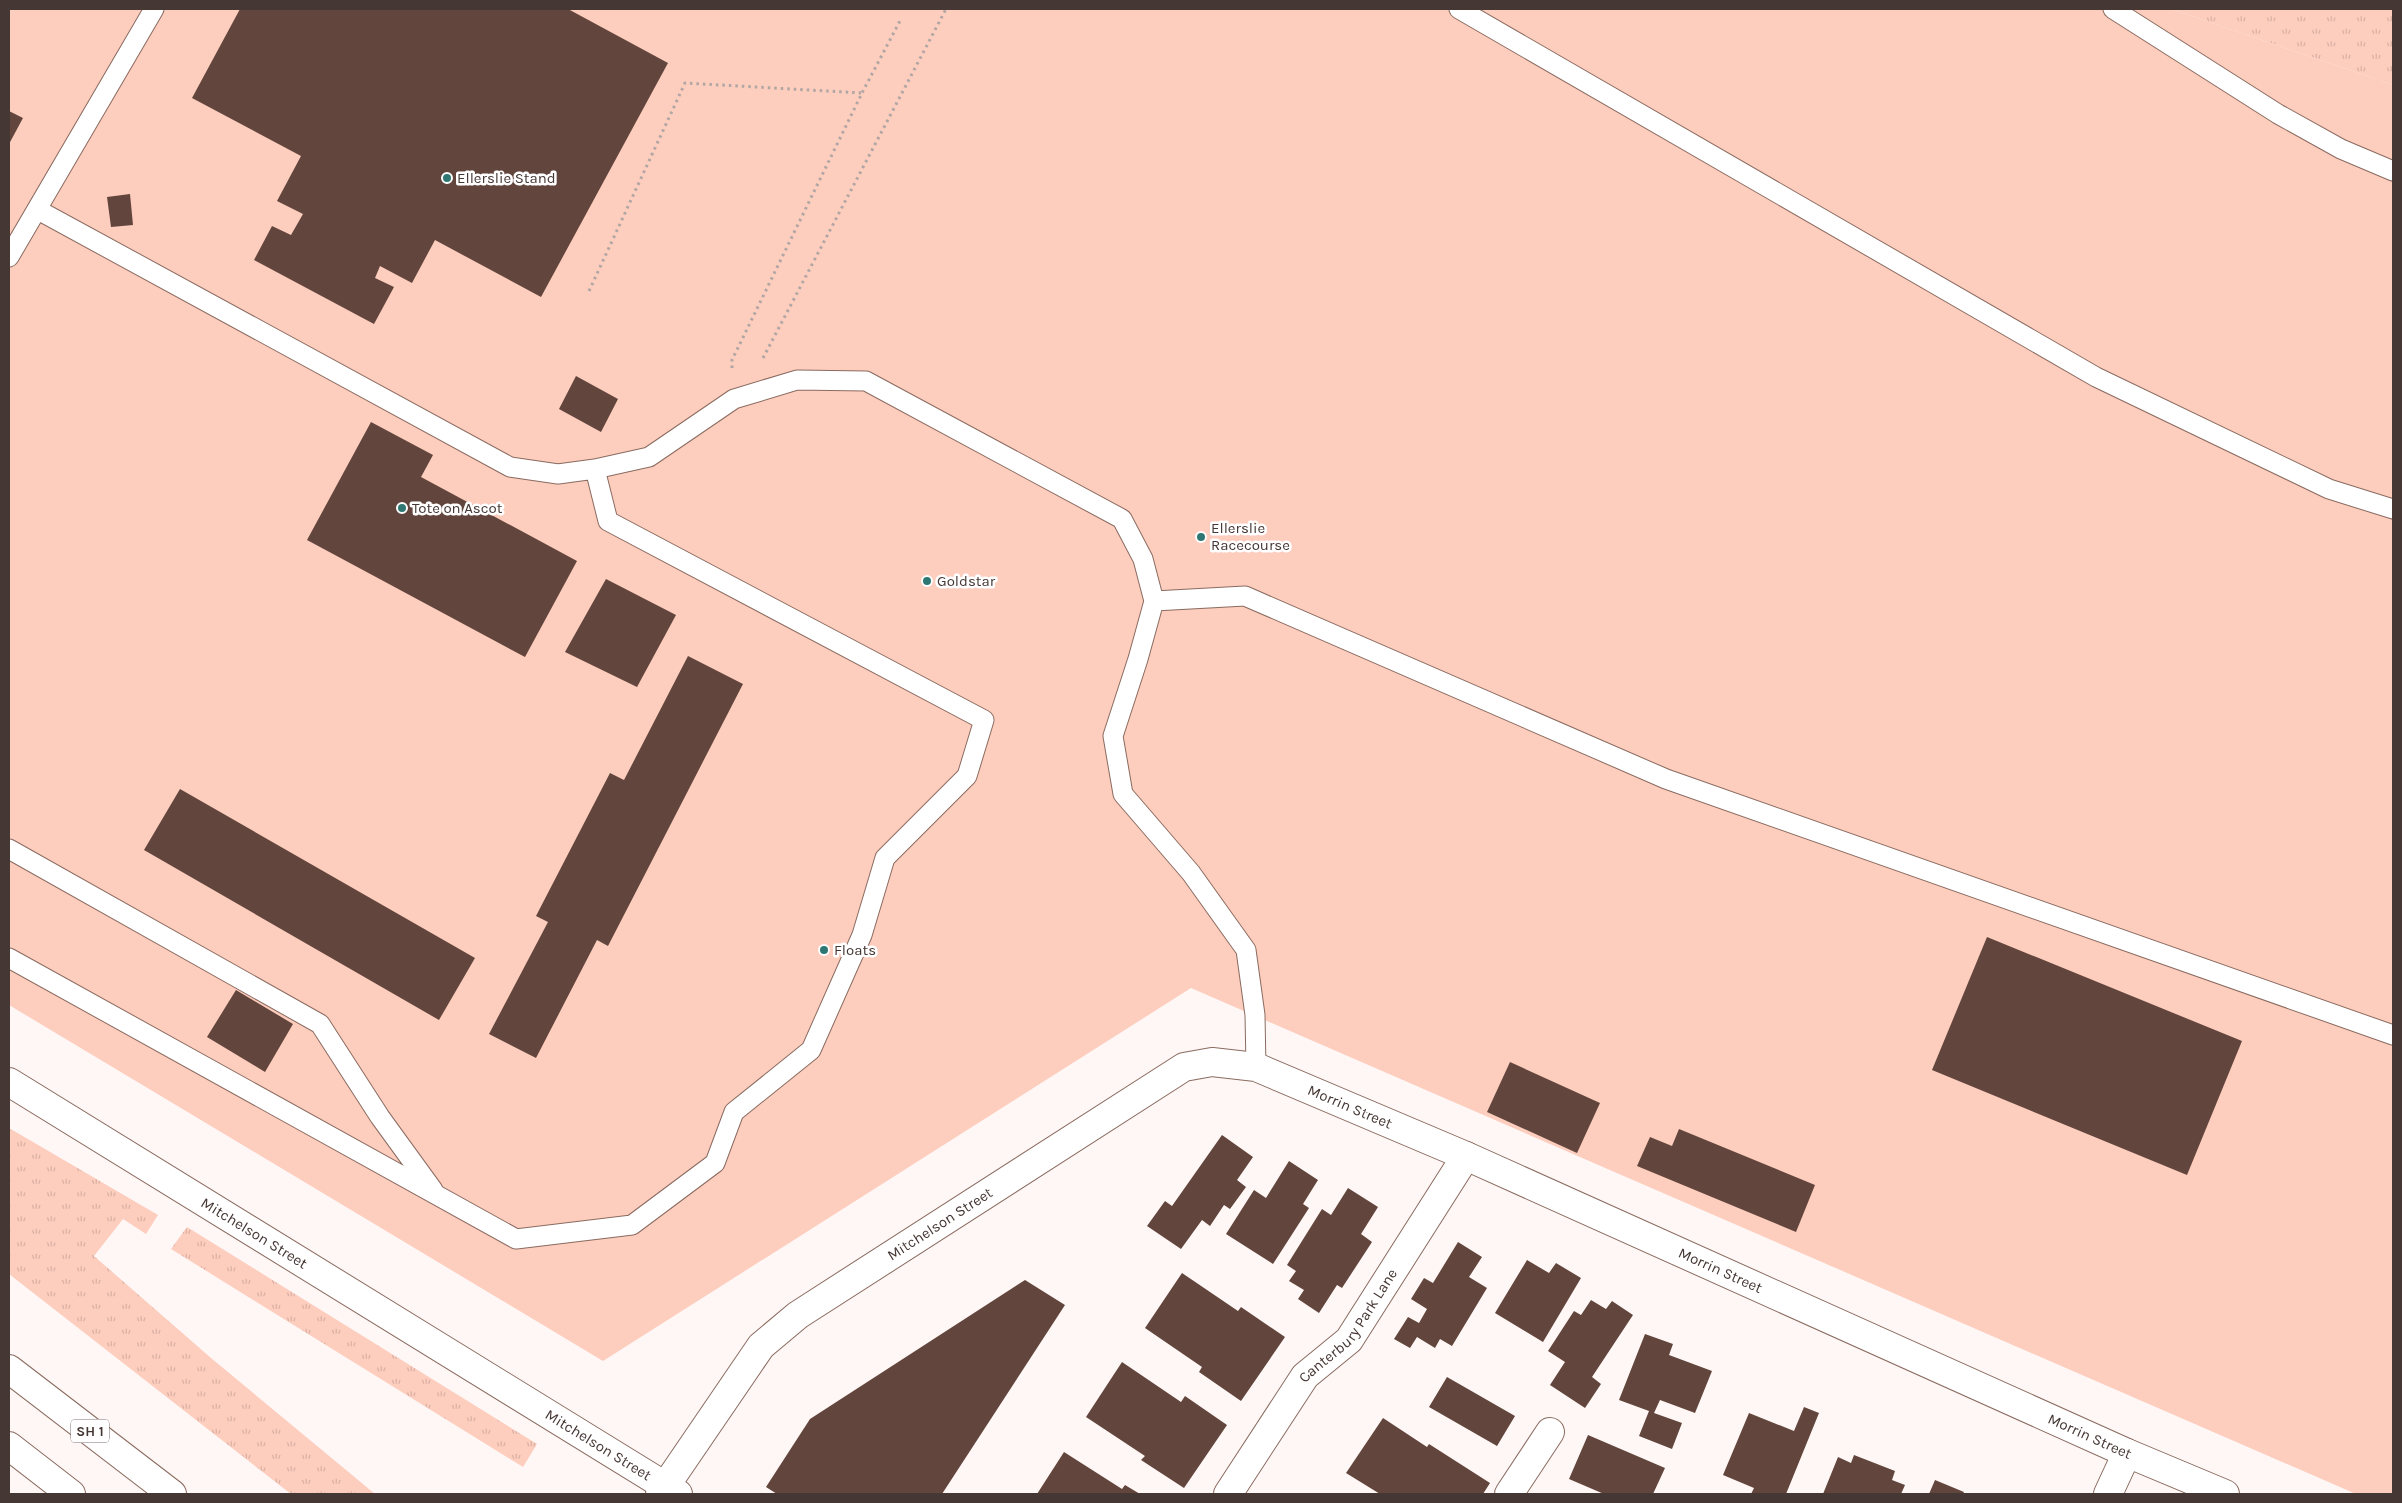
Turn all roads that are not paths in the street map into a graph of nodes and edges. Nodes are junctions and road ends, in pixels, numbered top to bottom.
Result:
1 (153, 9) edge
2 (1458, 9) edge
3 (2113, 9) edge
4 (2393, 170) edge
5 (38, 210) junction
6 (9, 257) edge
7 (595, 469) junction
8 (2393, 509) edge
9 (1154, 601) junction
10 (9, 849) edge
11 (9, 958) edge
12 (2393, 1035) edge
13 (1212, 1062) joint
14 (1256, 1067) junction
15 (9, 1082) edge
16 (1466, 1156) junction
17 (436, 1196) junction
18 (9, 1369) edge
19 (1550, 1432) dead end
20 (9, 1446) edge
21 (2127, 1453) junction
22 (668, 1492) edge
23 (71, 1494) edge
24 (172, 1494) edge
25 (1228, 1494) edge
26 (1510, 1494) edge
27 (2108, 1494) edge
28 (2225, 1494) edge

1 - 5 lane
2 - 8 lane
3 - 4 lane
5 - 6 lane
5 - 7 lane
7 - 9 lane
7 - 17 lane
9 - 12 lane
9 - 14 lane
10 - 17 lane
11 - 17 lane
13 - 14 main road, Morrin Street
13 - 22 main road, Mitchelson Street
14 - 16 main road, Morrin Street
15 - 22 main road, Mitchelson Street
16 - 21 main road, Morrin Street
16 - 25 main road, Canterbury Park Lane
18 - 24 main road, SH 1
19 - 26 main road
20 - 23 main road
21 - 27 main road
21 - 28 main road, Morrin Street

